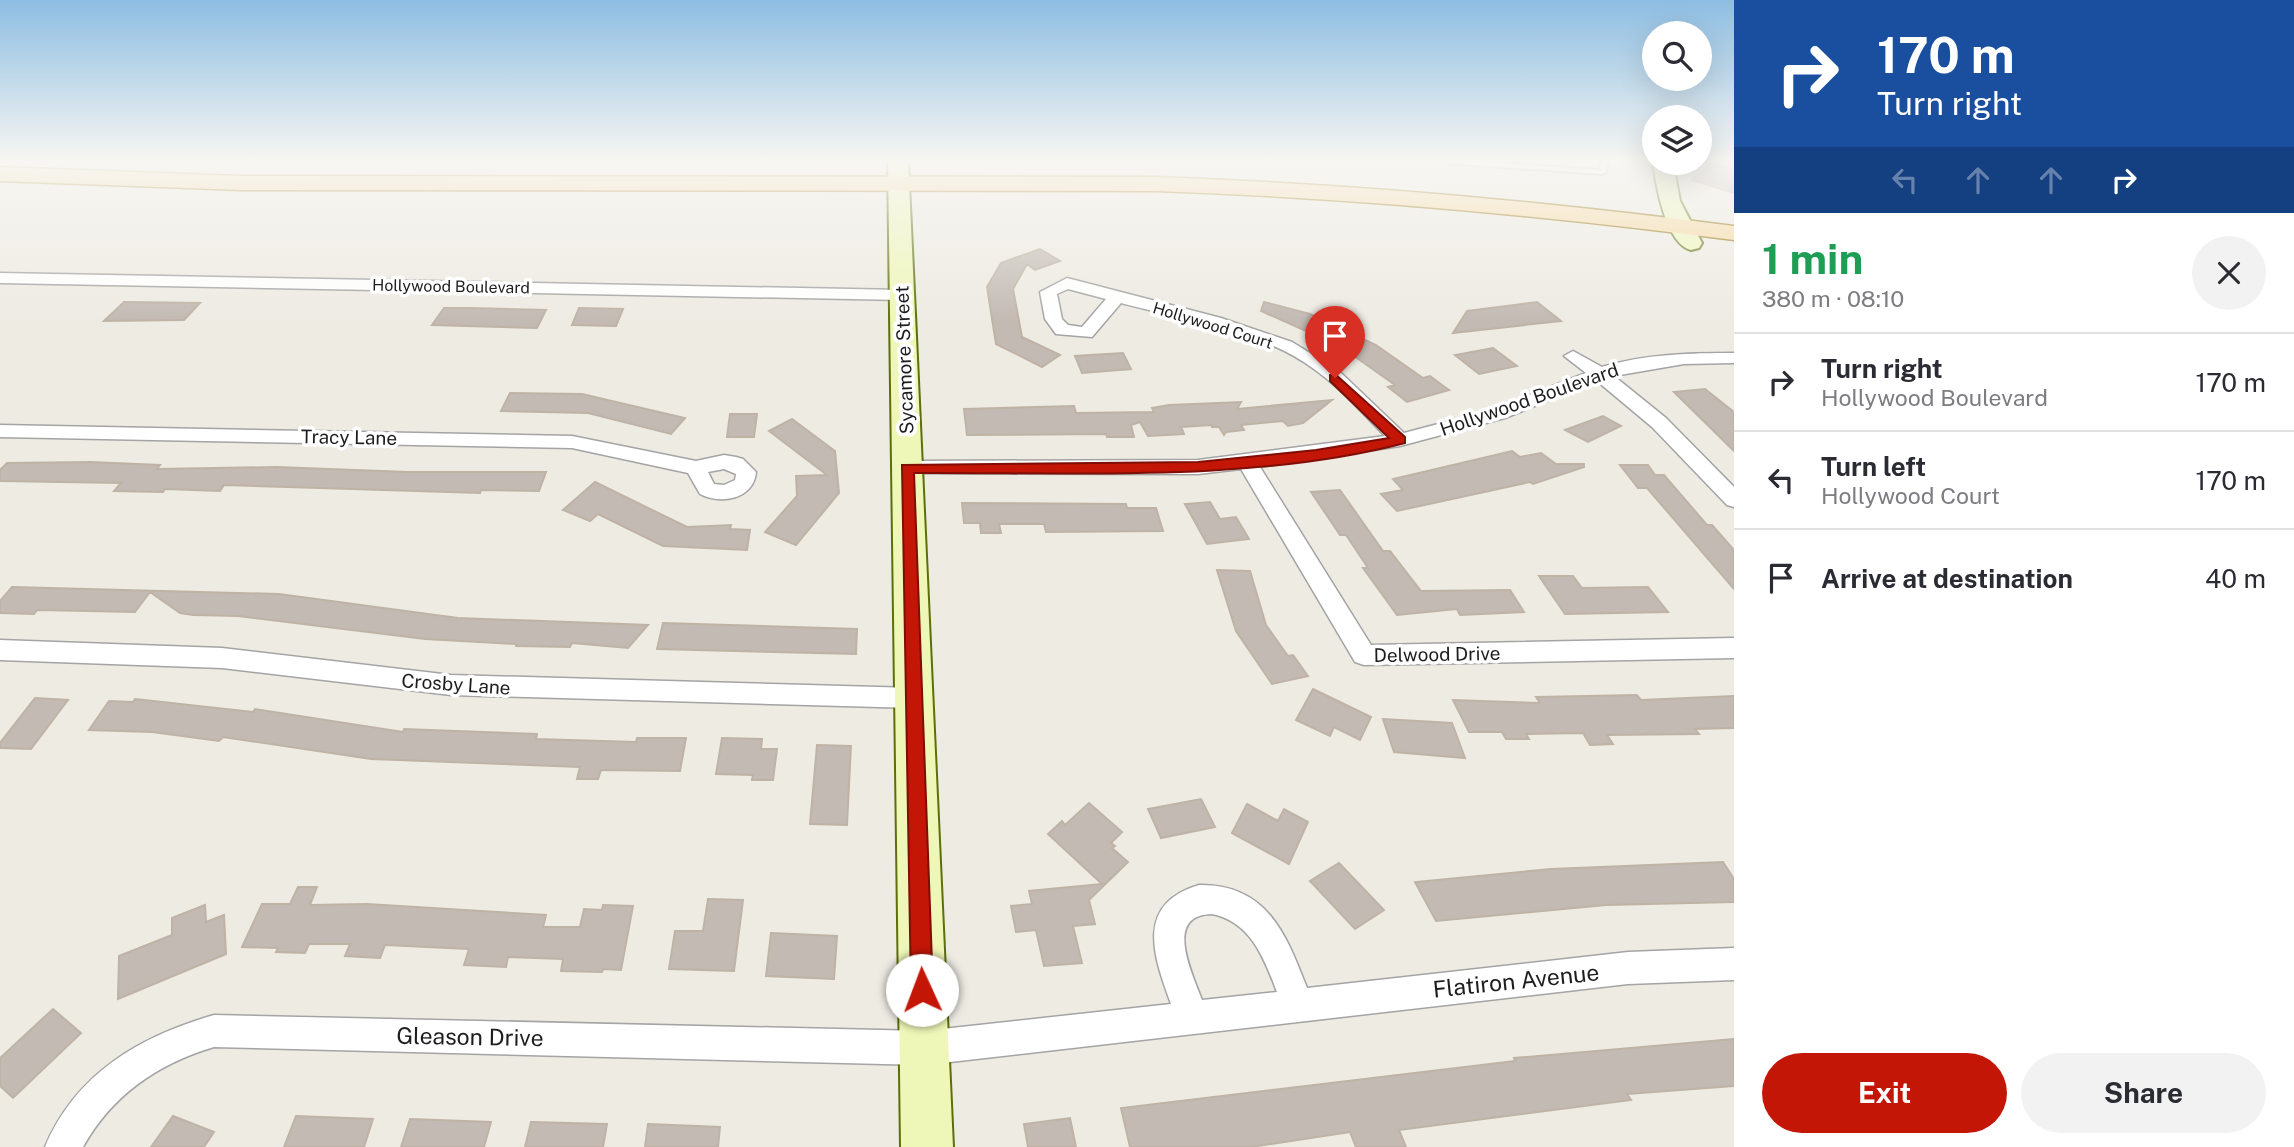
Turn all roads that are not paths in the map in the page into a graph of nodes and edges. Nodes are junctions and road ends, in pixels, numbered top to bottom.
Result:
1 (900, 215) edge
2 (1429, 215) edge
3 (1678, 215) edge
4 (1734, 233) edge
5 (1687, 234) junction
6 (1734, 249) edge
7 (0, 278) edge
8 (902, 295) junction
9 (1117, 297) dead end
10 (1573, 356) dead end
11 (1734, 358) edge
12 (1600, 374) junction
13 (0, 431) edge
14 (1400, 440) junction
15 (1248, 463) junction
16 (696, 468) dead end
17 (907, 468) junction
18 (1734, 500) edge
19 (1734, 648) edge
20 (5, 656) edge
21 (914, 698) junction
22 (1734, 964) edge
23 (1298, 1005) junction
24 (1192, 1016) junction
25 (924, 1048) junction
26 (63, 1147) edge
27 (927, 1147) edge

1 - 8 street, Sycamore Street
2 - 5 main road
3 - 5 street
4 - 5 main road
5 - 6 main road
7 - 8 street, Hollywood Boulevard
8 - 17 street, Sycamore Street
9 - 14 street, Hollywood Court
10 - 12 street
11 - 12 street, Hollywood Boulevard
12 - 14 street, Hollywood Boulevard
12 - 18 street
13 - 16 street, Tracy Lane
14 - 15 street, Hollywood Boulevard
15 - 17 street, Hollywood Boulevard
15 - 19 street, Delwood Drive
17 - 21 street, Sycamore Street
20 - 21 street, Crosby Lane
21 - 25 street, Sycamore Street
22 - 23 street, Flatiron Avenue
23 - 24 street, Flatiron Avenue
23 - 24 street
24 - 25 street, Flatiron Avenue
25 - 26 street, Gleason Drive
25 - 27 street, Sycamore Street

